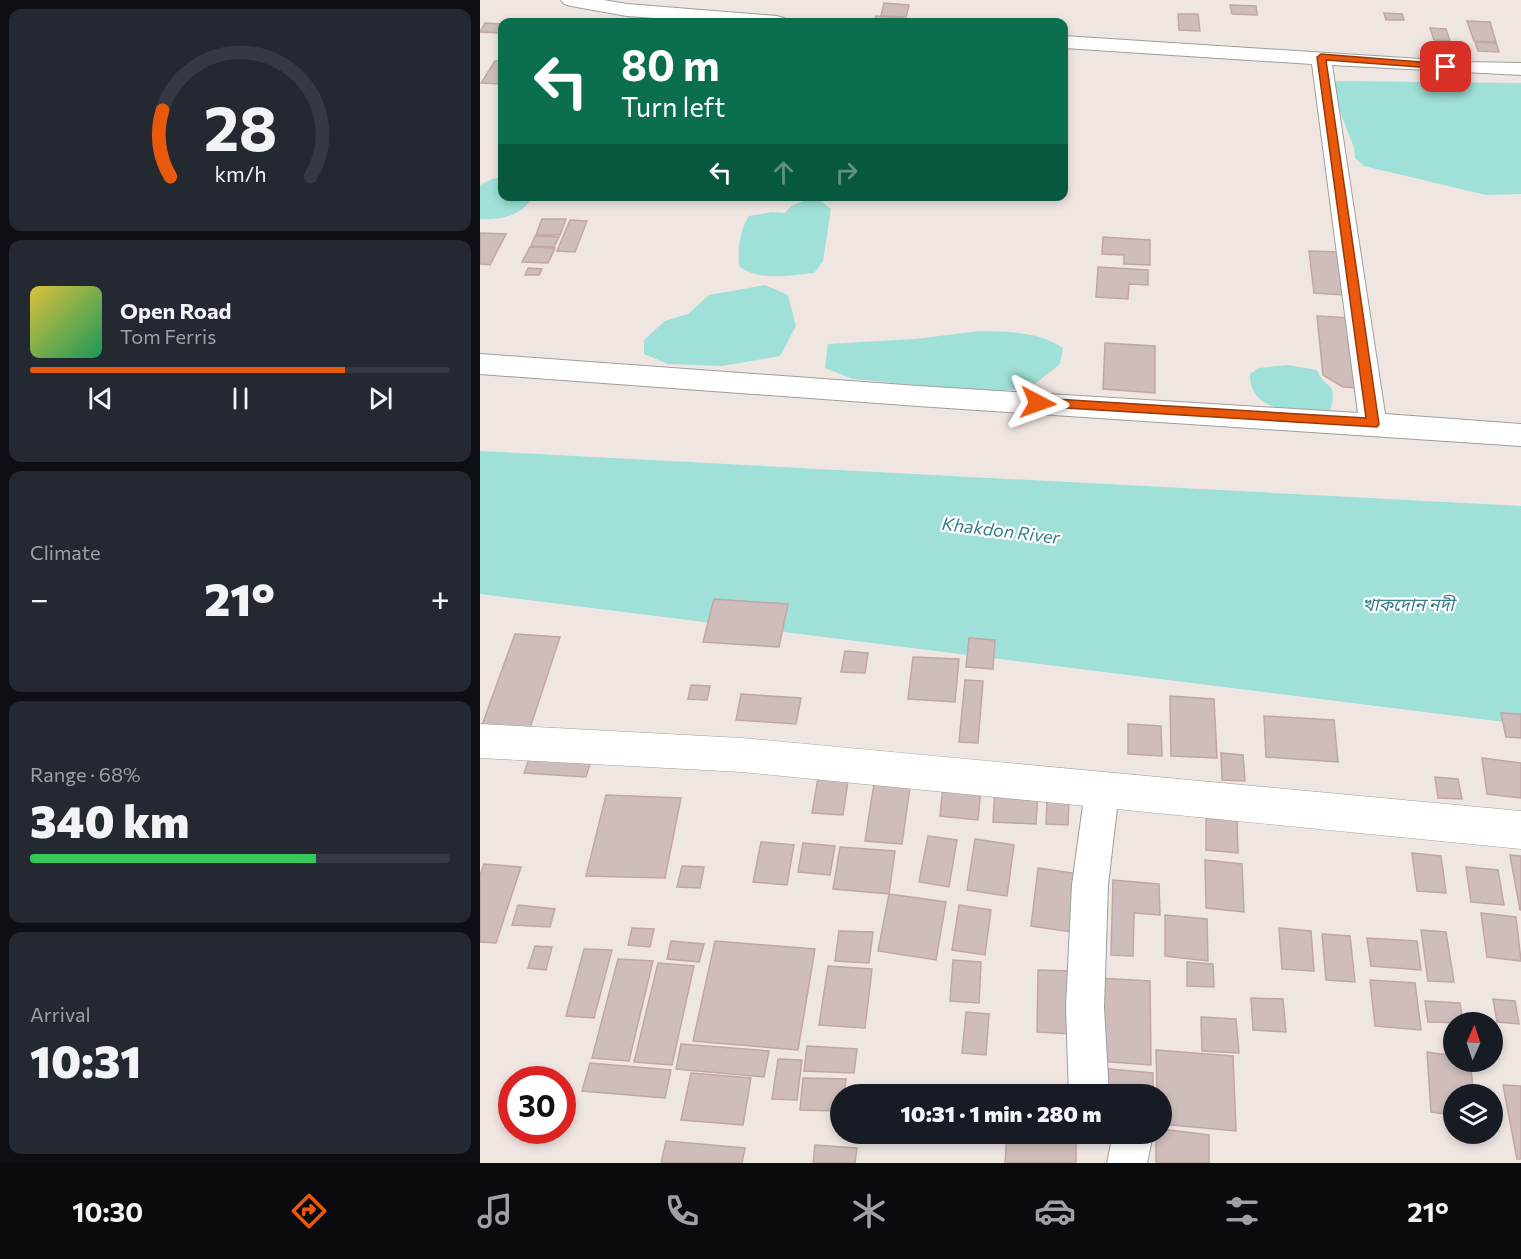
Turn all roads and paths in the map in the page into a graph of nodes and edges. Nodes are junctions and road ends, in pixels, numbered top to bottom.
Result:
1 (571, 0) edge
2 (727, 18) edge
3 (1068, 42) edge
4 (1321, 57) junction
5 (1521, 69) edge
6 (480, 364) edge
7 (1372, 424) junction
8 (1521, 435) edge
9 (480, 741) edge
10 (1102, 791) junction
11 (1521, 830) edge
12 (1088, 1084) edge
13 (1131, 1144) edge
14 (1127, 1163) edge

1 - 2 street
3 - 4 street
4 - 5 street
4 - 7 street
6 - 7 street
7 - 8 street
9 - 10 street
10 - 11 street
10 - 12 street
13 - 14 street

